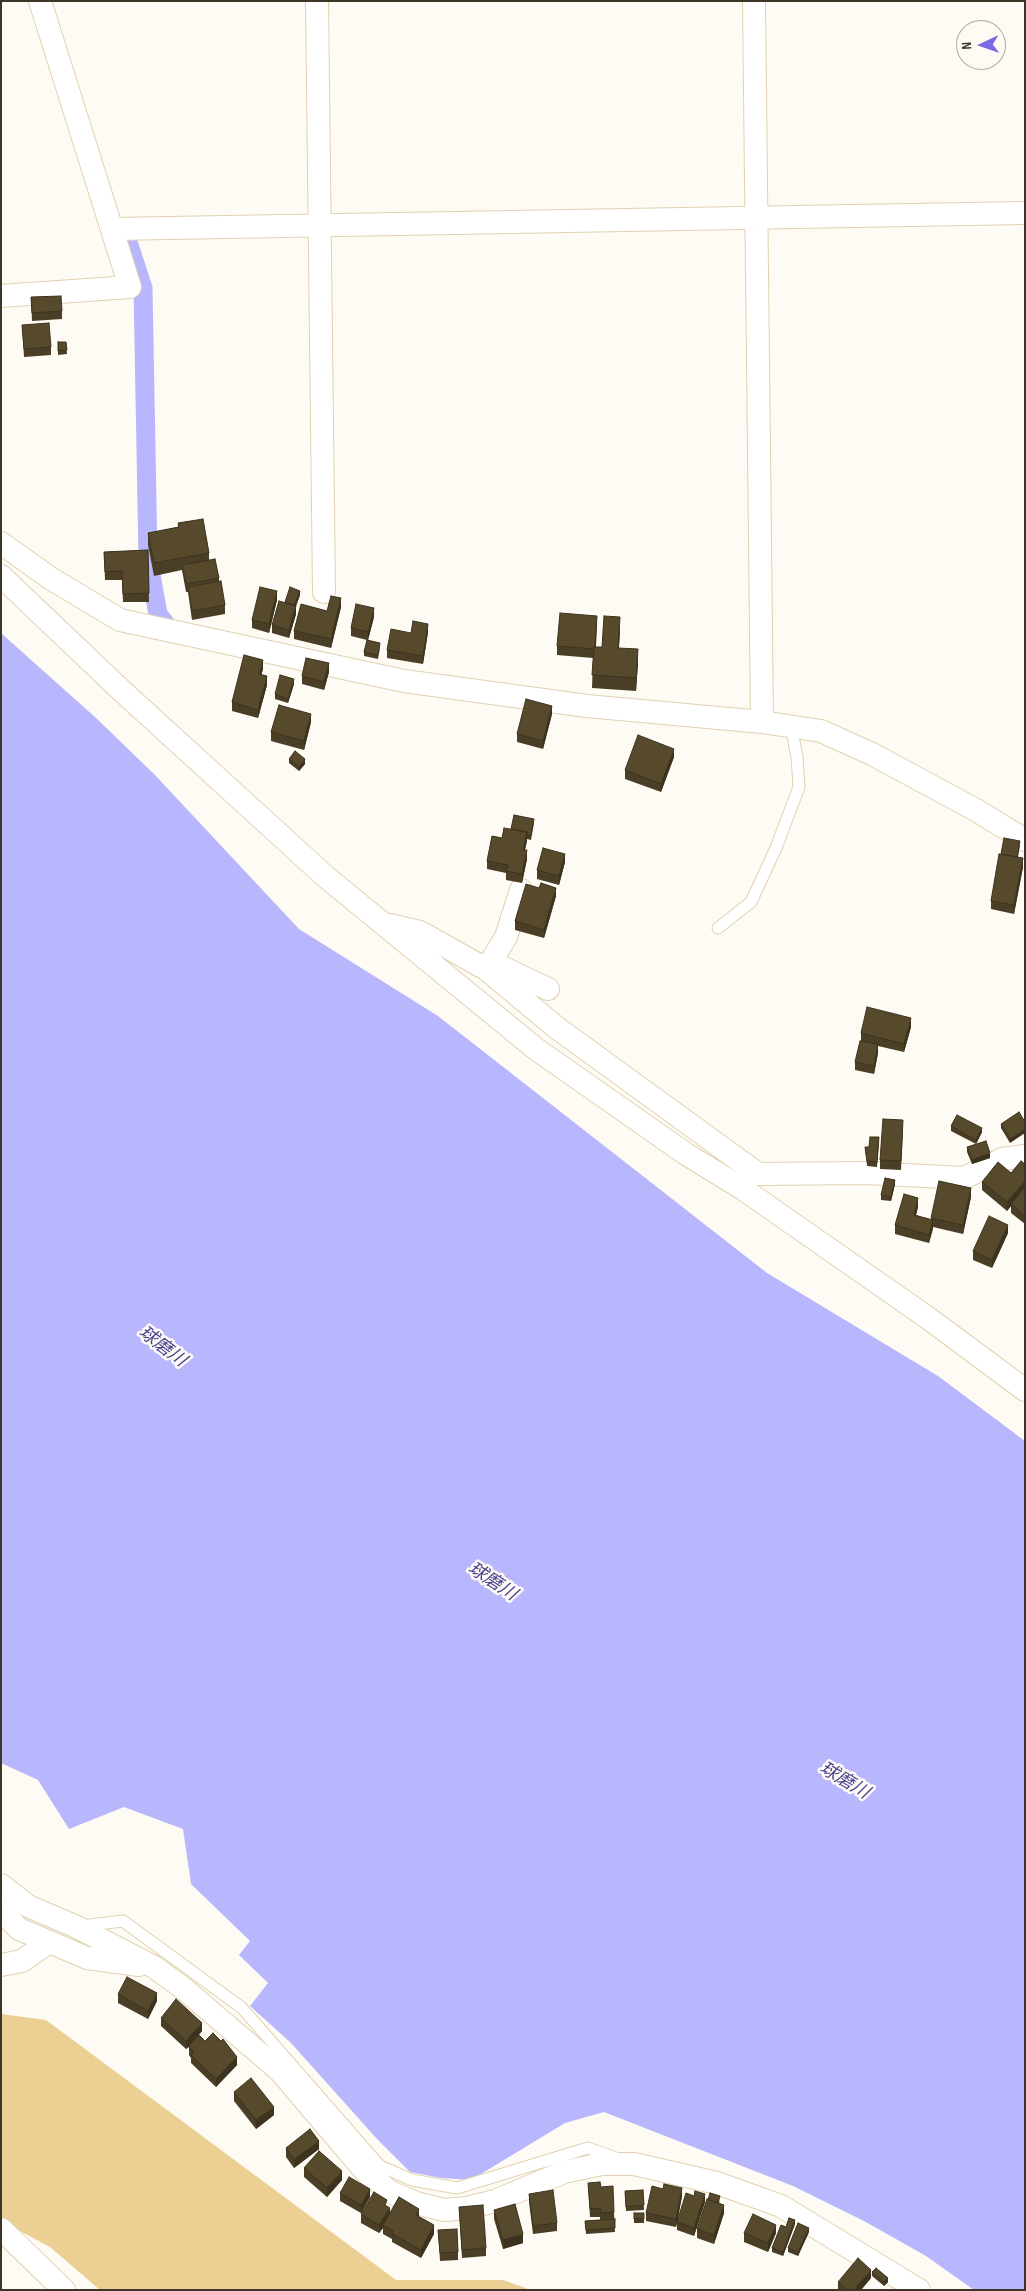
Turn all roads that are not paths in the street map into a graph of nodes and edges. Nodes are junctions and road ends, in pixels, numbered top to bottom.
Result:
1 (40, 1) edge
2 (317, 1) edge
3 (754, 1) edge
4 (1025, 214) edge
5 (757, 218) junction
6 (319, 225) junction
7 (112, 229) junction
8 (1, 296) edge
9 (1, 543) edge
10 (1, 576) edge
11 (324, 592) dead end
12 (762, 722) junction
13 (791, 726) junction
14 (1025, 840) edge
15 (521, 890) dead end
16 (384, 924) junction
17 (718, 928) dead end
18 (488, 966) junction
19 (548, 989) dead end
20 (1025, 1156) edge
21 (1025, 1390) edge
22 (1, 1885) edge
23 (1, 1911) edge
24 (77, 1927) junction
25 (49, 1942) junction
26 (1, 1966) edge
27 (154, 1967) junction
28 (634, 2164) junction
29 (1, 2229) edge
30 (64, 2290) edge
31 (919, 2290) edge

1 - 7 street
2 - 6 street
3 - 5 street
4 - 5 street
5 - 6 street
5 - 12 street
6 - 7 street
6 - 11 street
7 - 8 street
9 - 12 street
10 - 16 street
12 - 13 street
13 - 14 street
13 - 17 lane
15 - 18 street
16 - 18 street
16 - 21 street
18 - 19 street
18 - 20 street
22 - 24 street
23 - 25 street
24 - 27 street
24 - 28 lane
25 - 26 street
25 - 27 street
27 - 28 street
28 - 31 street
29 - 30 street

